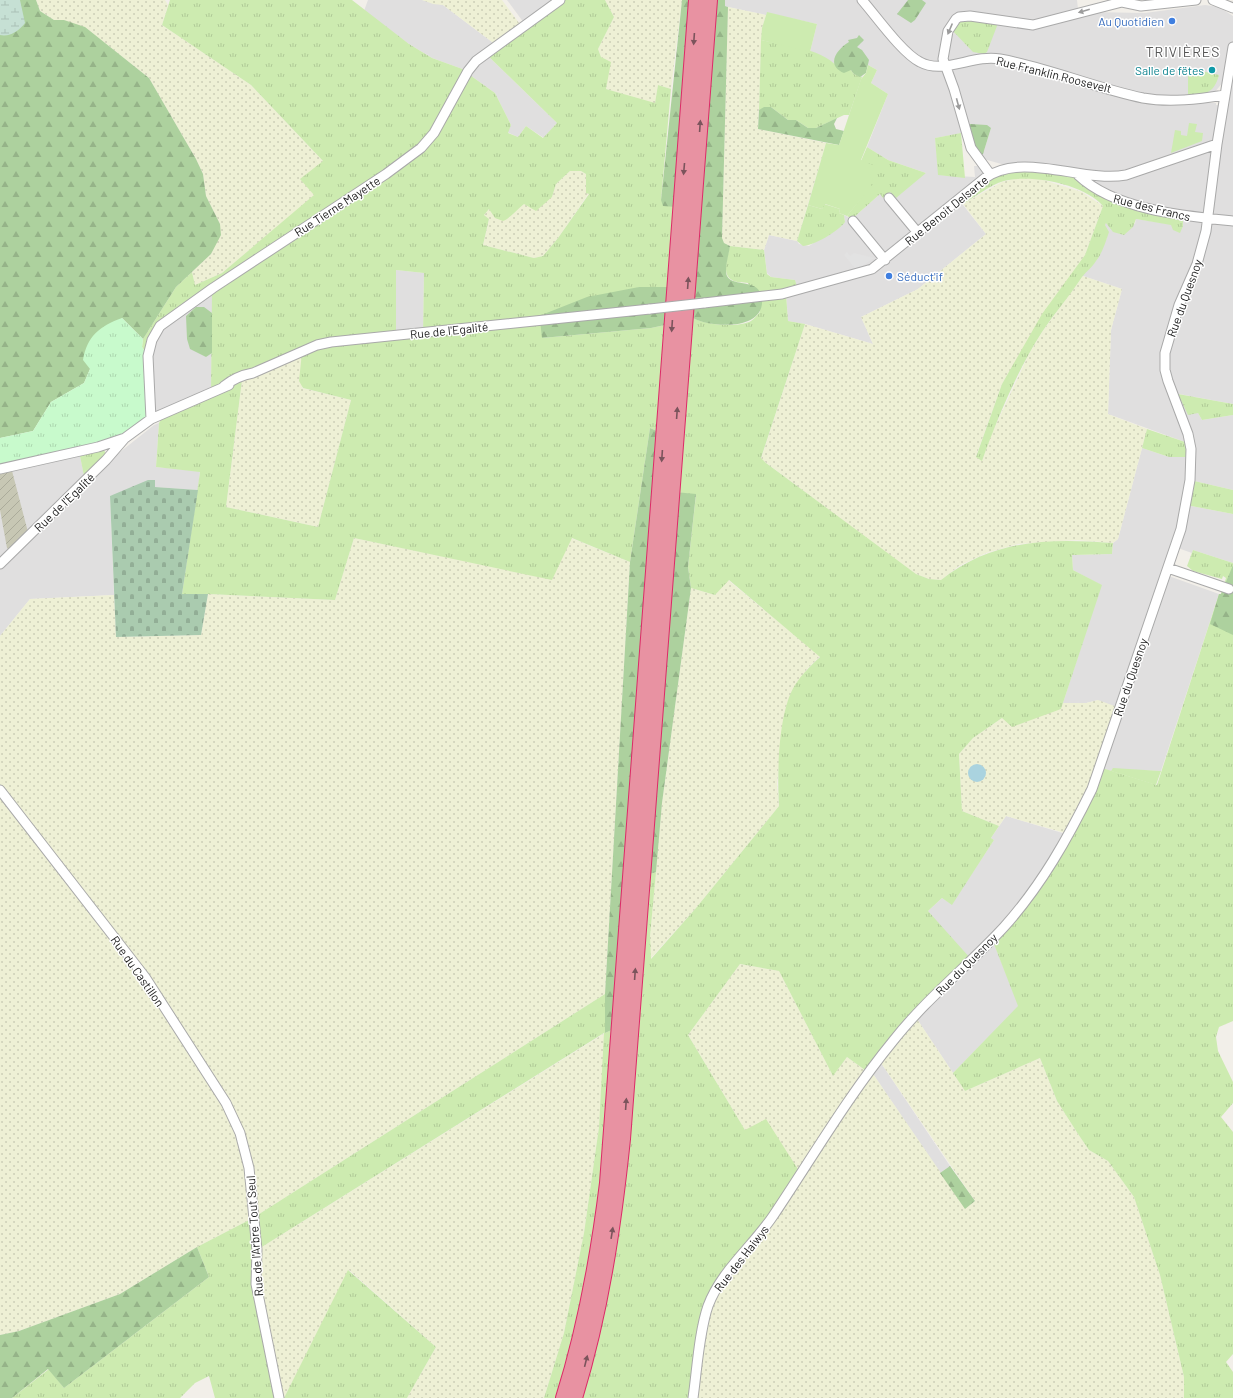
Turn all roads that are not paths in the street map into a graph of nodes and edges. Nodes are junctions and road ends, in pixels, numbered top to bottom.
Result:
1 (560, 0) edge
2 (696, 0) edge
3 (710, 0) edge
4 (862, 0) edge
5 (1196, 0) edge
6 (1213, 0) edge
7 (1121, 1) edge
8 (1233, 8) edge
9 (1233, 47) edge
10 (945, 67) junction
11 (1225, 95) junction
12 (1217, 144) junction
13 (990, 174) junction
14 (1078, 175) junction
15 (889, 198) dead end
16 (1208, 219) junction
17 (853, 221) dead end
18 (1233, 221) edge
19 (918, 233) junction
20 (885, 260) junction
21 (704, 303) joint
22 (151, 419) junction
23 (125, 438) junction
24 (0, 469) edge
25 (0, 564) edge
26 (1168, 568) junction
27 (1229, 589) dead end
28 (0, 790) edge
29 (249, 1168) joint
30 (801, 1174) joint
31 (279, 1398) edge
32 (563, 1398) edge
33 (575, 1398) edge
34 (693, 1398) edge

1 - 22 street, Rue Tierne Mayette
2 -> 32 highway
33 -> 3 highway
4 - 10 street, Rue Franklin Roosevelt
5 - 7 street
6 - 8 street
7 -> 10 street
9 - 11 street, Rue du Quesnoy
10 - 11 street, Rue Franklin Roosevelt
10 -> 13 street
11 - 12 street, Rue du Quesnoy
12 - 14 street, Rue Benoit Delsarte
12 - 16 street, Rue du Quesnoy
13 - 14 street, Rue Benoit Delsarte
13 - 19 street, Rue Benoit Delsarte
14 - 16 street, Rue des Francs
15 - 19 street
16 - 18 street, Rue des Francs
16 - 26 street, Rue du Quesnoy
17 - 20 street
19 - 20 street, Rue Benoit Delsarte
20 - 21 street, Rue Benoit Delsarte
21 - 22 street, Rue de l'Egalité, bridge
22 - 23 street
23 - 24 street
23 - 25 street, Rue de l'Egalité
26 - 27 street
26 - 30 street, Rue du Quesnoy
28 - 29 street, Rue du Castillon
29 - 31 street, Rue de l'Arbre Tout Seul
30 - 34 street, Rue des Haiwys

